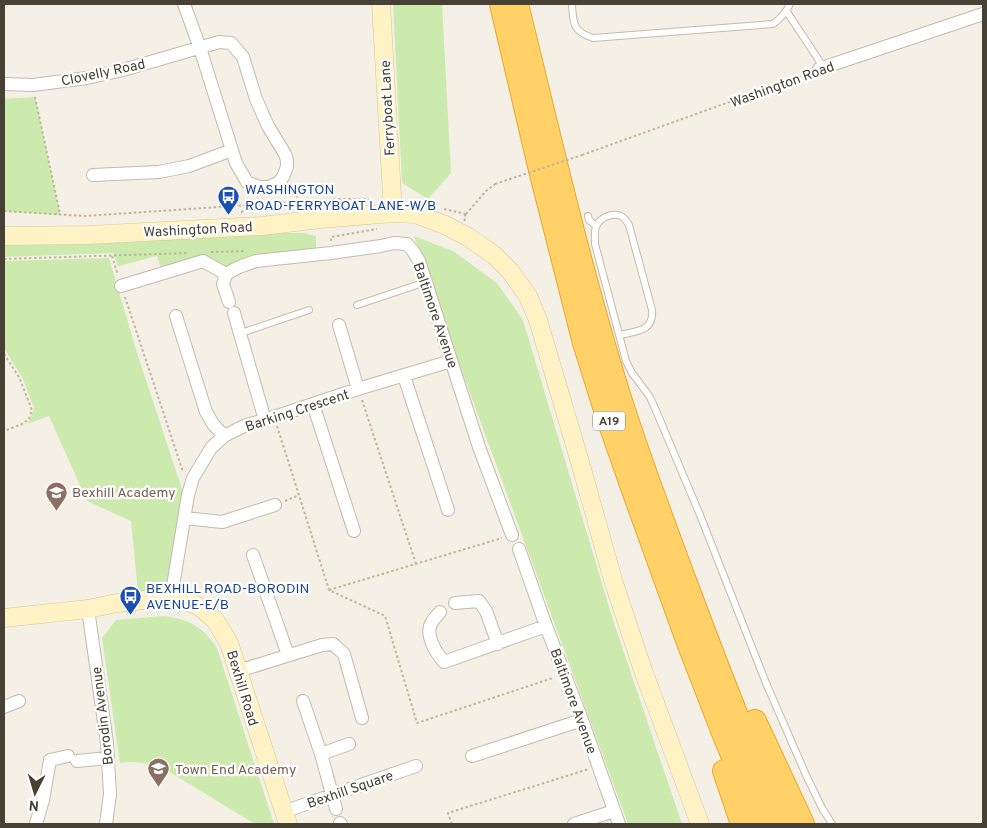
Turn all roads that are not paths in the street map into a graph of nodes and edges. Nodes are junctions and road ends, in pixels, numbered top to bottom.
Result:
1 (184, 4) edge
2 (381, 4) edge
3 (501, 4) edge
4 (518, 4) edge
5 (572, 4) edge
6 (790, 4) edge
7 (787, 12) junction
8 (983, 14) edge
9 (200, 48) junction
10 (822, 69) joint
11 (4, 84) edge
12 (232, 150) junction
13 (92, 175) dead end
14 (393, 213) junction
15 (588, 216) dead end
16 (596, 226) junction
17 (4, 236) edge
18 (226, 274) junction
19 (426, 282) junction
20 (121, 286) road end
21 (357, 305) dead end
22 (309, 310) dead end
23 (176, 316) dead end
24 (339, 325) dead end
25 (241, 333) junction
26 (620, 335) junction
27 (451, 361) junction
28 (404, 376) junction
29 (358, 390) junction
30 (313, 404) junction
31 (270, 418) junction
32 (224, 436) junction
33 (648, 482) junction
34 (275, 505) road end
35 (448, 510) dead end
36 (185, 518) junction
37 (354, 531) dead end
38 (512, 535) road end
39 (519, 549) dead end
40 (253, 554) dead end
41 (656, 555) junction
42 (171, 598) junction
43 (455, 603) dead end
44 (88, 609) junction
45 (440, 612) dead end
46 (4, 618) edge
47 (546, 626) junction
48 (498, 644) junction
49 (288, 655) junction
50 (238, 671) junction
51 (19, 701) dead end
52 (303, 701) dead end
53 (4, 707) edge
54 (362, 718) dead end
55 (582, 720) junction
56 (349, 744) dead end
57 (321, 754) junction
58 (472, 756) dead end
59 (108, 758) junction
60 (416, 766) dead end
61 (332, 795) junction
62 (336, 809) dead end
63 (614, 811) junction
64 (285, 818) edge
65 (36, 824) edge
66 (106, 824) edge
67 (574, 824) edge
68 (619, 824) edge
69 (700, 824) edge
70 (742, 824) edge
71 (761, 824) edge
72 (781, 824) edge
73 (802, 824) edge
74 (832, 824) edge

1 - 9 street
2 - 14 street, Ferryboat Lane
3 - 41 highway, A19
4 - 33 highway, A19
5 - 7 lane
6 - 7 lane
7 - 10 lane
8 - 10 street, Washington Road
9 - 11 street, Clovelly Road
9 - 12 street
9 - 12 street, Clovelly Road
12 - 13 street
14 - 17 street, Washington Road
14 - 69 street, Washington Road
15 - 16 lane
16 - 26 lane
16 - 26 lane
18 - 19 street, Baltimore Avenue
18 - 20 street
18 - 25 street
19 - 21 lane
19 - 27 street, Baltimore Avenue
22 - 25 lane
23 - 32 street
24 - 29 street
25 - 31 street
26 - 74 lane
27 - 28 street, Barking Crescent
27 - 38 street, Baltimore Avenue
28 - 29 street, Barking Crescent
28 - 35 street
29 - 30 street, Barking Crescent
30 - 31 street, Barking Crescent
30 - 37 street
31 - 32 street, Barking Crescent
32 - 36 street, Barking Crescent
33 - 72 highway, A19
33 - 73 highway
34 - 36 street
36 - 42 street, Barking Crescent
39 - 47 street, Baltimore Avenue
40 - 49 street
41 - 70 highway
41 - 71 highway, A19
42 - 44 street, Bexhill Road
42 - 50 street, Bexhill Road
43 - 48 street
44 - 46 street, Bexhill Road
44 - 59 street, Borodin Avenue
45 - 48 street
47 - 48 street
47 - 55 street, Baltimore Avenue
49 - 50 street
49 - 54 street
50 - 64 street, Bexhill Road
51 - 53 street
52 - 57 street
55 - 58 street
55 - 63 street, Baltimore Avenue
56 - 57 street
57 - 61 street
59 - 65 street
59 - 66 street, Borodin Avenue
60 - 61 street, Bexhill Square
61 - 62 street
61 - 64 street, Bexhill Square
63 - 67 street
63 - 68 street, Baltimore Avenue

